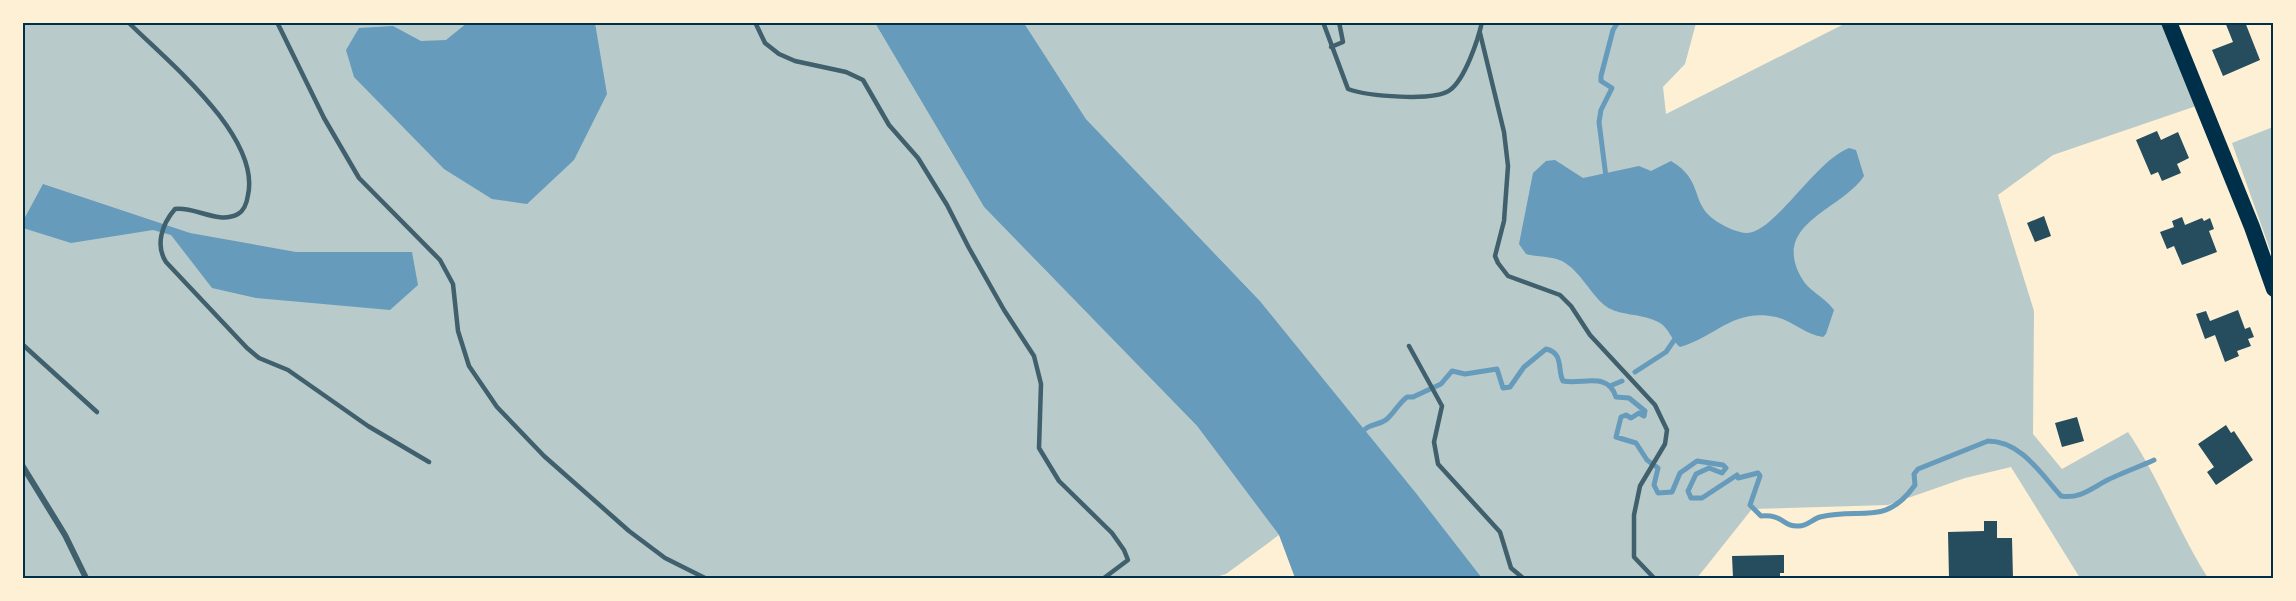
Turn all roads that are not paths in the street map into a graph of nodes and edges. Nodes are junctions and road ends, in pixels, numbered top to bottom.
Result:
1 (128, 22) edge
2 (277, 22) edge
3 (755, 22) edge
4 (1328, 22) edge
5 (1339, 22) edge
6 (1482, 22) edge
7 (2169, 22) edge
8 (1323, 23) edge
9 (1340, 32) junction
10 (1480, 33) junction
11 (1327, 35) junction
12 (1331, 47) junction
13 (2274, 289) edge
14 (22, 344) edge
15 (1408, 346) dead end
16 (97, 412) dead end
17 (429, 462) dead end
18 (22, 465) edge
19 (86, 579) edge
20 (705, 579) edge
21 (1104, 579) edge
22 (1524, 579) edge
23 (1653, 579) edge

1 - 17 lane
2 - 20 lane
3 - 21 lane
4 - 8 lane
5 - 9 lane
6 - 10 lane
7 - 13 highway
8 - 11 lane
9 - 11 lane
9 - 12 lane
10 - 12 lane
10 - 23 lane
11 - 12 lane
14 - 16 lane
15 - 22 lane
18 - 19 street

